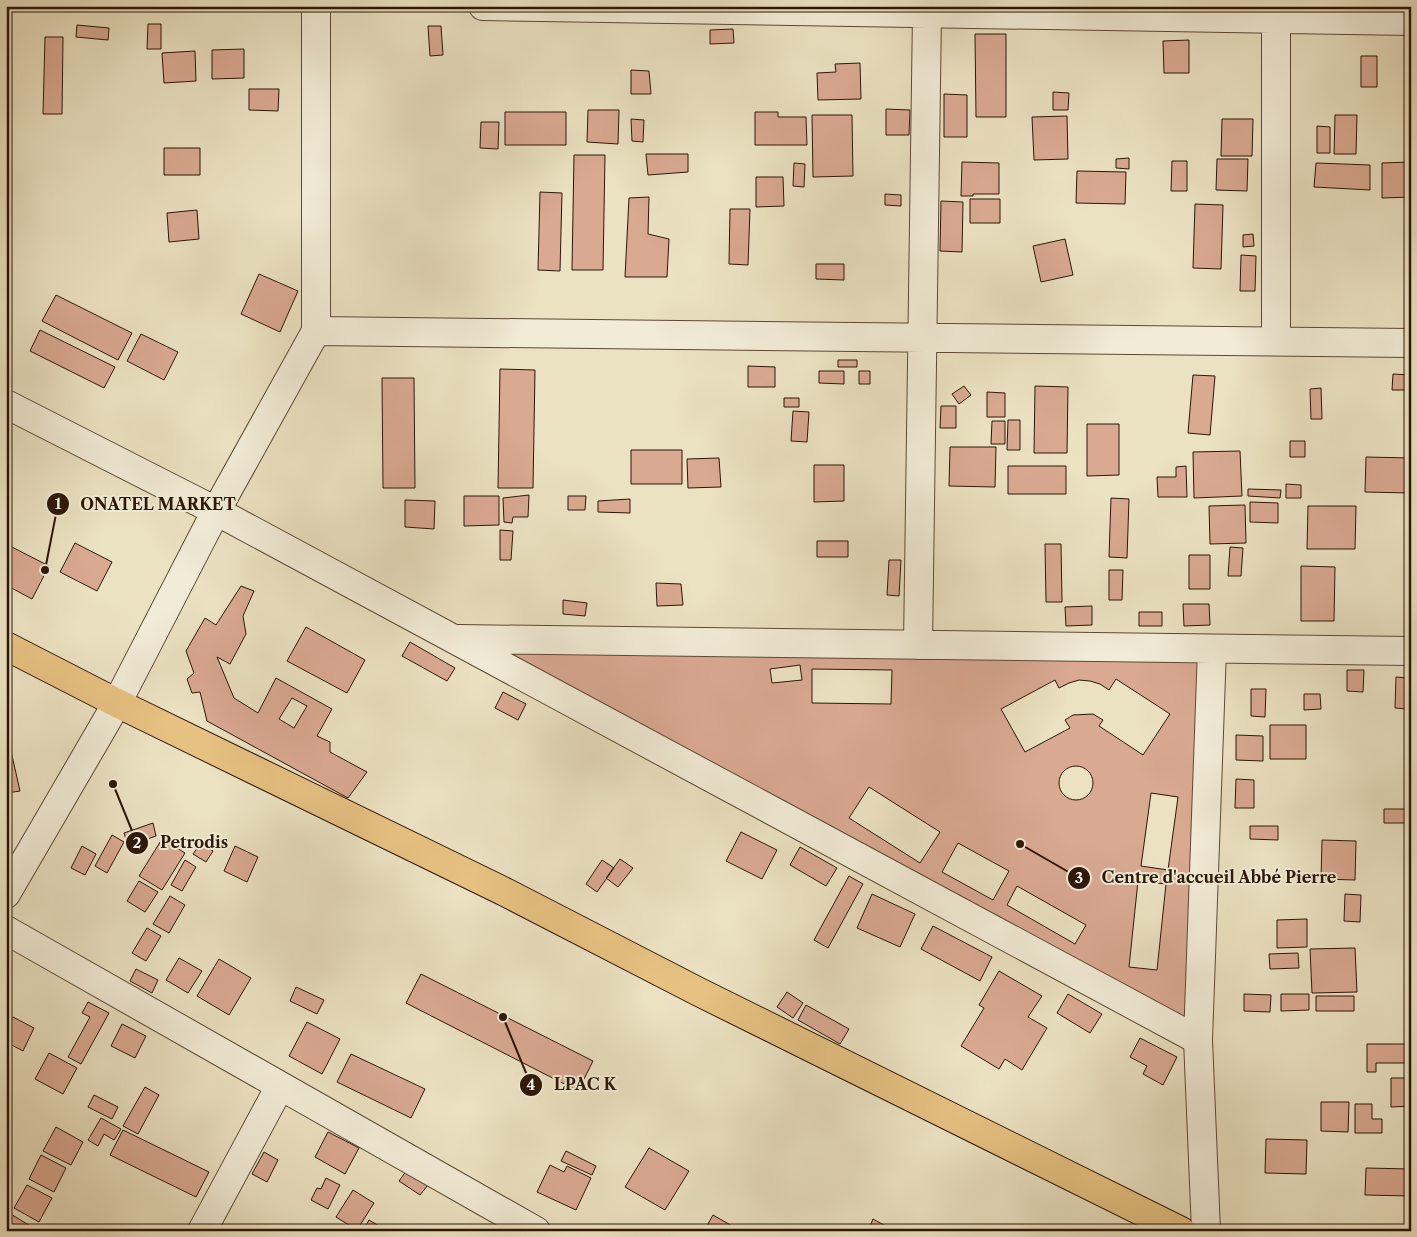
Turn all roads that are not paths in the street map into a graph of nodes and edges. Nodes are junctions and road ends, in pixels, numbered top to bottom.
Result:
1 (316, 6) edge
2 (483, 6) edge
3 (667, 8) edge
4 (927, 13) junction
5 (1276, 13) edge
6 (1411, 21) edge
7 (316, 331) junction
8 (922, 337) junction
9 (1276, 341) junction
10 (1411, 343) edge
11 (6, 404) edge
12 (216, 511) junction
13 (455, 639) junction
14 (918, 645) junction
15 (6, 646) edge
16 (1212, 649) junction
17 (1411, 651) edge
18 (118, 702) junction
19 (6, 894) edge
20 (6, 930) edge
21 (1198, 1040) junction
22 (280, 1086) junction
23 (526, 1228) edge
24 (202, 1231) edge
25 (1180, 1231) edge
26 (1186, 1231) edge
27 (1206, 1231) edge

1 - 7 street
2 - 3 street
3 - 4 street
4 - 5 street
4 - 8 street
5 - 6 street
5 - 9 street
7 - 8 street
7 - 12 street
8 - 9 street
8 - 14 street
9 - 10 street
11 - 12 street
12 - 13 street
12 - 18 street
13 - 14 street
13 - 21 street
14 - 16 street
15 - 18 main road
16 - 17 street
16 - 21 street
18 - 19 street
18 - 25 main road
20 - 22 street
21 - 27 street
22 - 23 street
22 - 24 street
25 - 26 street

